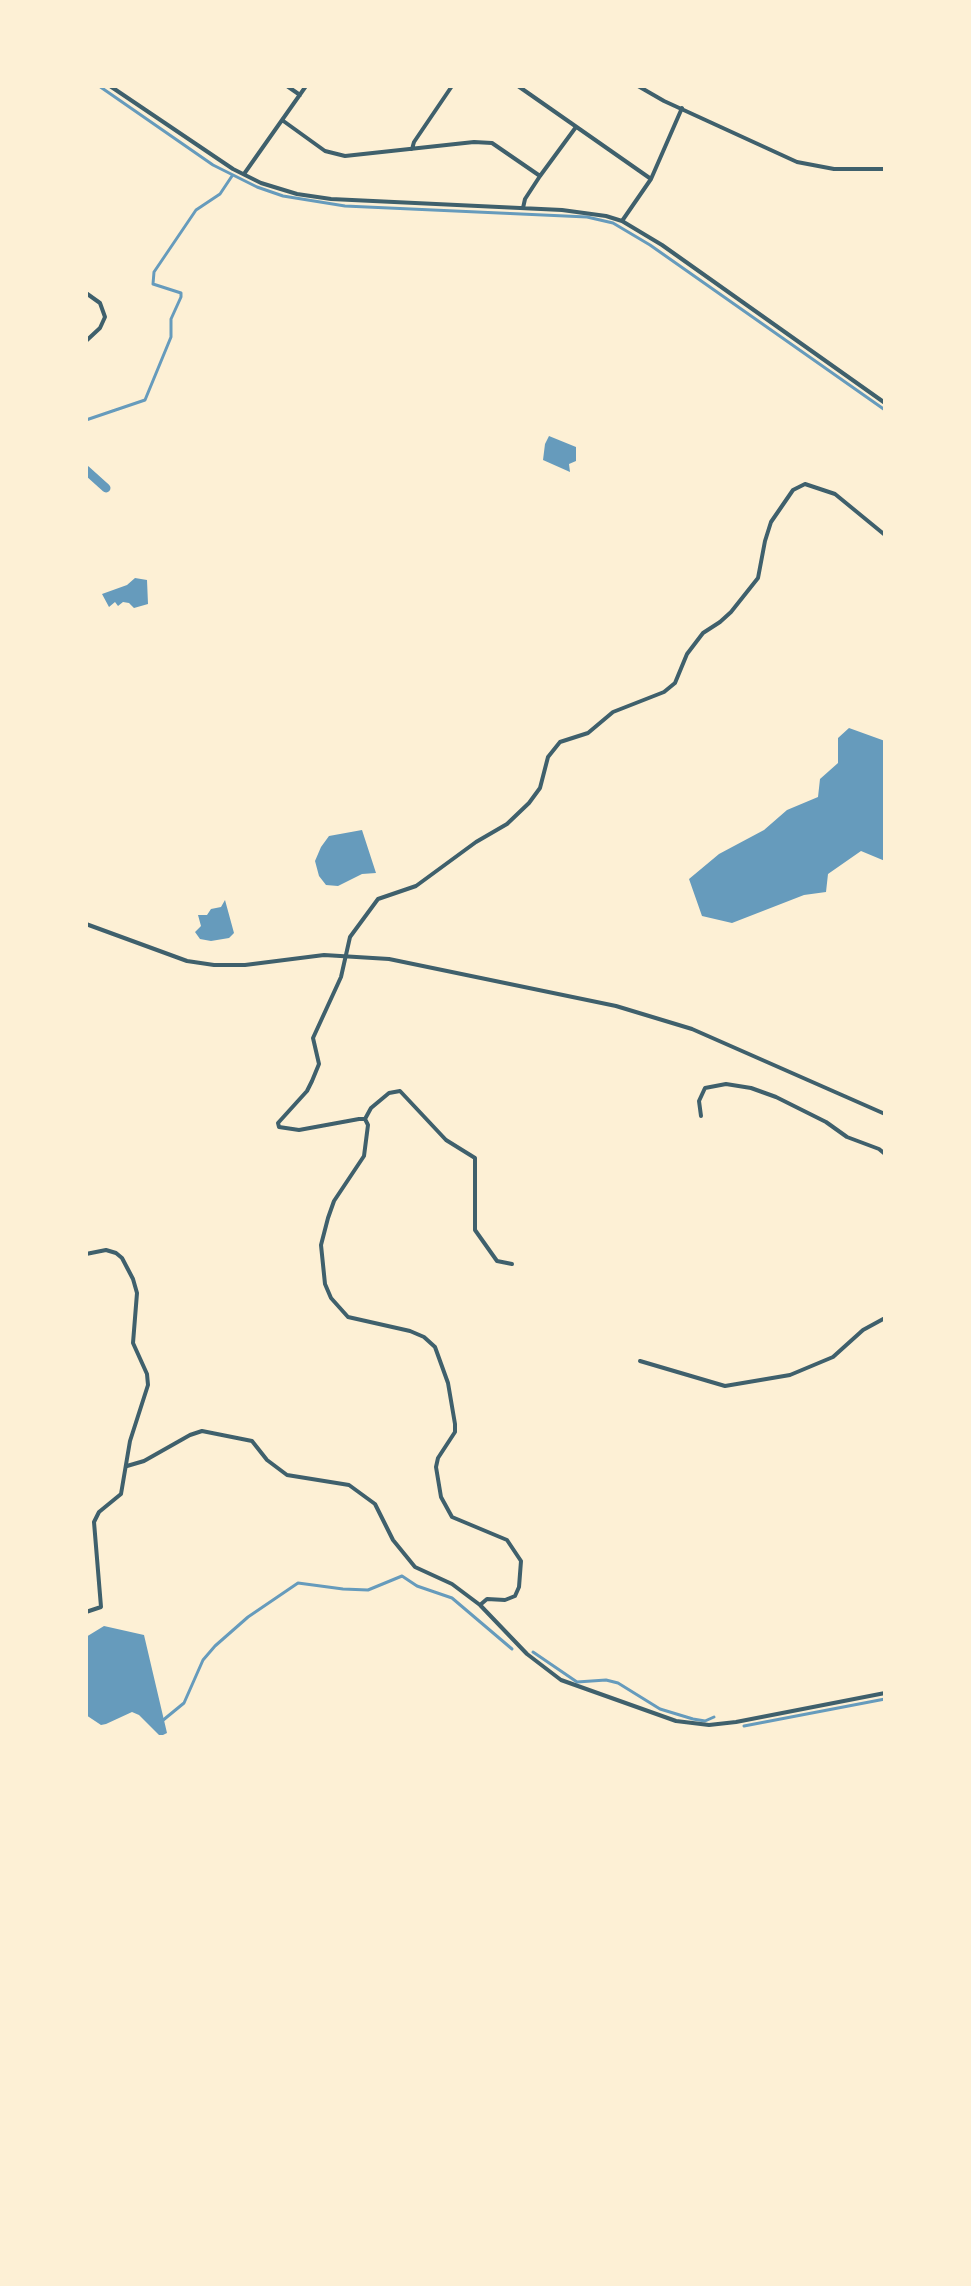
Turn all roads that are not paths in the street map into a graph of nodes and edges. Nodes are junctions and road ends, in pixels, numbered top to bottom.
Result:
1 (110, 86) edge
2 (287, 86) edge
3 (306, 86) edge
4 (452, 86) edge
5 (518, 86) edge
6 (638, 86) edge
7 (300, 95) junction
8 (682, 108) junction
9 (282, 120) junction
10 (576, 127) junction
11 (412, 149) junction
12 (885, 169) edge
13 (244, 174) junction
14 (540, 176) junction
15 (651, 179) junction
16 (523, 208) junction
17 (622, 221) junction
18 (86, 293) edge
19 (86, 341) edge
20 (885, 403) edge
21 (885, 535) edge
22 (86, 924) edge
23 (345, 956) junction
24 (885, 1114) edge
25 (701, 1116) dead end
26 (365, 1119) junction
27 (885, 1154) edge
28 (86, 1254) edge
29 (512, 1264) dead end
30 (885, 1318) edge
31 (640, 1361) dead end
32 (127, 1466) junction
33 (480, 1605) junction
34 (86, 1612) edge
35 (885, 1693) edge

1 - 13 street
2 - 7 street
3 - 7 street
4 - 11 street
5 - 10 street
6 - 8 street
7 - 9 street
8 - 12 street
8 - 15 street
9 - 11 street
9 - 13 street
10 - 14 street
10 - 15 street
11 - 14 street
13 - 16 street
14 - 16 street
15 - 17 street
16 - 17 street
17 - 20 street
18 - 19 street
21 - 23 street
22 - 23 street
23 - 24 street
23 - 26 street
25 - 27 street
26 - 29 street
26 - 33 street
28 - 32 street
30 - 31 street
32 - 33 street
32 - 34 street
33 - 35 street

